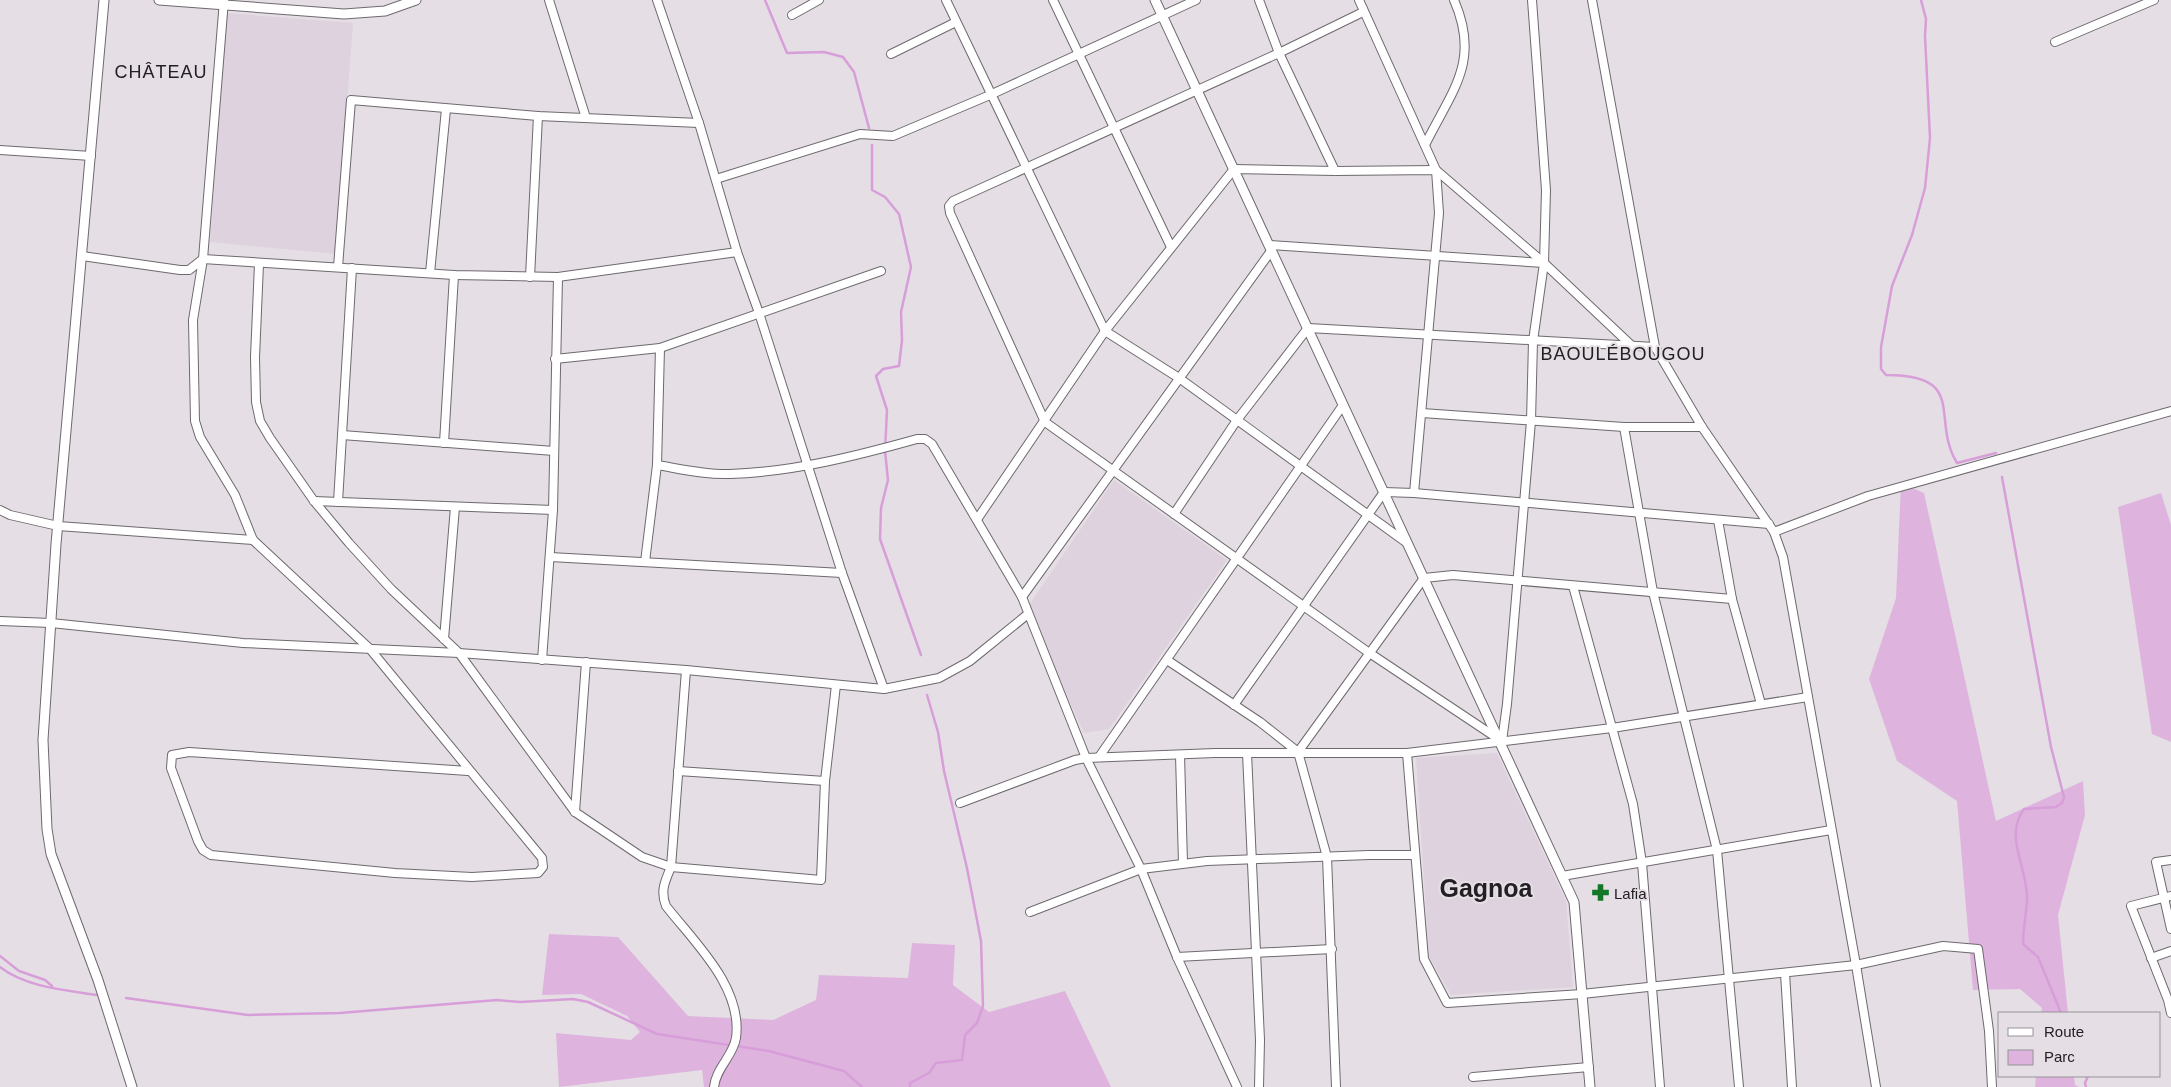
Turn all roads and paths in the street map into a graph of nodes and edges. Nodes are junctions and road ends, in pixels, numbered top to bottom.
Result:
1 (104, 0) edge
2 (159, 0) edge
3 (416, 0) edge
4 (549, 0) edge
5 (657, 0) edge
6 (819, 0) edge
7 (946, 0) edge
8 (1053, 0) edge
9 (1155, 0) edge
10 (1196, 0) edge
11 (1259, 0) edge
12 (1359, 0) edge
13 (1454, 0) edge
14 (1532, 0) edge
15 (1592, 0) edge
16 (2154, 0) edge
17 (224, 2) edge
18 (1363, 12) junction
19 (792, 15) dead end
20 (1162, 15) junction
21 (956, 22) junction
22 (2056, 42) dead end
23 (1279, 53) junction
24 (891, 54) dead end
25 (1079, 54) junction
26 (1196, 88) junction
27 (990, 95) junction
28 (446, 109) junction
29 (538, 116) junction
30 (586, 118) junction
31 (699, 124) junction
32 (1114, 128) junction
33 (1425, 145) junction
34 (0, 150) edge
35 (91, 156) junction
36 (1025, 167) junction
37 (1234, 169) junction
38 (1436, 170) junction
39 (1335, 172) junction
40 (716, 179) junction
41 (1171, 247) junction
42 (1270, 248) junction
43 (737, 252) junction
44 (82, 256) junction
45 (1436, 257) junction
46 (203, 259) junction
47 (1544, 263) junction
48 (259, 264) junction
49 (338, 267) junction
50 (352, 268) junction
51 (881, 272) dead end
52 (430, 273) junction
53 (454, 275) junction
54 (530, 277) junction
55 (558, 277) junction
56 (759, 313) junction
57 (1308, 328) junction
58 (1106, 330) junction
59 (1429, 336) junction
60 (1533, 341) junction
61 (1632, 346) junction
62 (1655, 347) junction
63 (660, 348) junction
64 (555, 359) junction
65 (1179, 378) junction
66 (1343, 404) junction
67 (2171, 411) edge
68 (1422, 413) junction
69 (1237, 420) junction
70 (1531, 421) junction
71 (1045, 422) junction
72 (1624, 427) junction
73 (1702, 427) junction
74 (342, 436) junction
75 (444, 443) junction
76 (554, 451) junction
77 (658, 465) junction
78 (808, 466) junction
79 (1302, 467) junction
80 (1113, 470) junction
81 (1384, 492) junction
82 (1414, 493) junction
83 (314, 501) junction
84 (338, 502) junction
85 (1524, 504) junction
86 (455, 507) junction
87 (0, 510) edge
88 (554, 510) junction
89 (1640, 513) junction
90 (1174, 514) junction
91 (1368, 514) junction
92 (978, 518) junction
93 (1718, 520) junction
94 (1769, 524) junction
95 (58, 526) junction
96 (1774, 532) junction
97 (253, 540) junction
98 (1408, 543) junction
99 (550, 557) junction
100 (1237, 558) junction
101 (646, 562) junction
102 (842, 573) junction
103 (1424, 578) junction
104 (1518, 582) junction
105 (1573, 586) junction
106 (1653, 592) junction
107 (1022, 597) junction
108 (1732, 599) junction
109 (1305, 606) junction
110 (1028, 614) junction
111 (0, 621) edge
112 (50, 623) junction
113 (444, 639) junction
114 (370, 649) junction
115 (1368, 652) junction
116 (459, 653) junction
117 (542, 660) junction
118 (1167, 660) junction
119 (586, 662) junction
120 (686, 670) junction
121 (836, 685) junction
122 (884, 689) junction
123 (1808, 697) junction
124 (1761, 704) junction
125 (1234, 705) junction
126 (1683, 716) junction
127 (1612, 728) junction
128 (1502, 741) junction
129 (1298, 752) junction
130 (1246, 753) junction
131 (1407, 753) junction
132 (1180, 755) junction
133 (1099, 757) junction
134 (1086, 758) junction
135 (468, 771) junction
136 (678, 771) junction
137 (825, 781) junction
138 (960, 803) dead end
139 (575, 812) junction
140 (1831, 830) junction
141 (1716, 850) junction
142 (1415, 855) junction
143 (1327, 857) junction
144 (1252, 860) junction
145 (2171, 860) edge
146 (1642, 863) junction
147 (1183, 864) junction
148 (671, 867) junction
149 (1141, 869) junction
150 (1562, 876) junction
151 (2167, 897) edge
152 (1030, 912) dead end
153 (2171, 929) edge
154 (1332, 950) junction
155 (2171, 951) edge
156 (1256, 953) junction
157 (1177, 957) junction
158 (2151, 958) junction
159 (1856, 965) junction
160 (1785, 973) junction
161 (1730, 979) junction
162 (1650, 987) junction
163 (1582, 994) junction
164 (2171, 1014) edge
165 (1589, 1067) junction
166 (1473, 1077) dead end
167 (132, 1087) edge
168 (714, 1087) edge
169 (1237, 1087) edge
170 (1259, 1087) edge
171 (1336, 1087) edge
172 (1590, 1087) edge
173 (1660, 1087) edge
174 (1739, 1087) edge
175 (1792, 1087) edge
176 (1876, 1087) edge
177 (1992, 1087) edge

1 - 35 street
2 - 17 street
3 - 17 street
4 - 30 street
5 - 31 street
6 - 19 street
7 - 21 street
8 - 25 street
9 - 20 street
10 - 20 street
11 - 23 street
12 - 18 street
13 - 33 street
14 - 47 street
15 - 62 street
16 - 22 street
17 - 46 street
18 - 23 street
18 - 33 street
20 - 25 street
20 - 26 street
21 - 24 street
21 - 27 street
23 - 26 street
23 - 39 street
25 - 27 street
25 - 32 street
26 - 32 street
26 - 37 street
27 - 36 street
27 - 40 street
28 - 29 street
28 - 49 street
28 - 52 street
29 - 30 street
29 - 54 street
30 - 31 street
31 - 40 street
32 - 36 street
32 - 41 street
33 - 38 street
34 - 35 street
35 - 44 street
36 - 58 street
36 - 71 street
37 - 39 street
37 - 41 street
37 - 42 street
38 - 39 street
38 - 45 street
38 - 47 street
40 - 43 street
41 - 58 street
42 - 45 street
42 - 57 street
42 - 65 street
43 - 55 street
43 - 56 street
44 - 46 street
44 - 95 street
45 - 47 street
45 - 59 street
46 - 48 street
46 - 97 street
47 - 60 street
47 - 61 street
48 - 49 street
48 - 83 street
49 - 50 street
50 - 52 street
50 - 74 street
51 - 56 street
52 - 53 street
53 - 54 street
53 - 75 street
54 - 55 street
55 - 64 street
56 - 63 street
56 - 78 street
57 - 59 street
57 - 66 street
57 - 69 street
58 - 65 street
58 - 71 street
59 - 60 street
59 - 68 street
60 - 61 street
60 - 70 street
61 - 62 street
62 - 73 street
63 - 64 street
63 - 77 street
64 - 76 street
65 - 69 street
65 - 80 street
66 - 79 street
66 - 81 street
67 - 96 street
68 - 70 street
68 - 82 street
69 - 79 street
69 - 90 street
70 - 72 street
70 - 85 street
71 - 80 street
71 - 92 street
72 - 73 street
72 - 89 street
73 - 94 street
74 - 75 street
74 - 84 street
75 - 76 street
76 - 88 street
77 - 78 street
77 - 101 street
78 - 92 street
78 - 102 street
79 - 91 street
79 - 100 street
80 - 90 street
80 - 107 street
81 - 82 street
81 - 91 street
81 - 98 street
82 - 85 street
83 - 84 street
83 - 113 street
84 - 86 street
85 - 89 street
85 - 104 street
86 - 88 street
86 - 113 street
87 - 95 street
88 - 99 street
89 - 93 street
89 - 106 street
90 - 100 street
91 - 98 street
91 - 109 street
92 - 107 street
93 - 94 street
93 - 108 street
94 - 96 street
95 - 97 street
95 - 112 street
96 - 123 street
97 - 114 street
98 - 103 street
99 - 101 street
99 - 117 street
100 - 109 street
100 - 118 street
101 - 102 street
102 - 122 street
103 - 104 street
103 - 115 street
103 - 128 street
104 - 105 street
104 - 128 street
105 - 106 street
105 - 127 street
106 - 108 street
106 - 126 street
107 - 110 street
108 - 124 street
109 - 115 street
109 - 125 street
110 - 122 street
110 - 134 street
111 - 112 street
112 - 114 street
112 - 167 street
113 - 116 street
114 - 116 street
114 - 135 street
115 - 128 street
115 - 129 street
116 - 117 street
116 - 139 street
117 - 119 street
118 - 125 street
118 - 133 street
119 - 120 street
119 - 139 street
120 - 121 street
120 - 136 street
121 - 122 street
121 - 137 street
123 - 124 street
123 - 140 street
124 - 126 street
125 - 129 street
126 - 127 street
126 - 141 street
127 - 128 street
127 - 146 street
128 - 131 street
128 - 150 street
129 - 130 street
129 - 131 street
129 - 143 street
130 - 132 street
130 - 144 street
131 - 142 street
132 - 133 street
132 - 147 street
133 - 134 street
134 - 138 street
134 - 149 street
135 - 135 street
136 - 137 street
136 - 148 street
137 - 148 street
139 - 148 street
140 - 141 street
140 - 159 street
141 - 146 street
141 - 161 street
142 - 143 street
142 - 163 street
143 - 144 street
143 - 154 street
144 - 147 street
144 - 156 street
145 - 151 street
146 - 150 street
146 - 162 street
147 - 149 street
148 - 168 street
149 - 152 street
149 - 157 street
150 - 163 street
151 - 153 street
151 - 158 street
154 - 156 street
154 - 171 street
155 - 158 street
156 - 157 street
156 - 170 street
157 - 169 street
158 - 164 street
159 - 160 street
159 - 176 street
159 - 177 street
160 - 161 street
160 - 175 street
161 - 162 street
161 - 174 street
162 - 163 street
162 - 173 street
163 - 165 street
165 - 166 street
165 - 172 street

